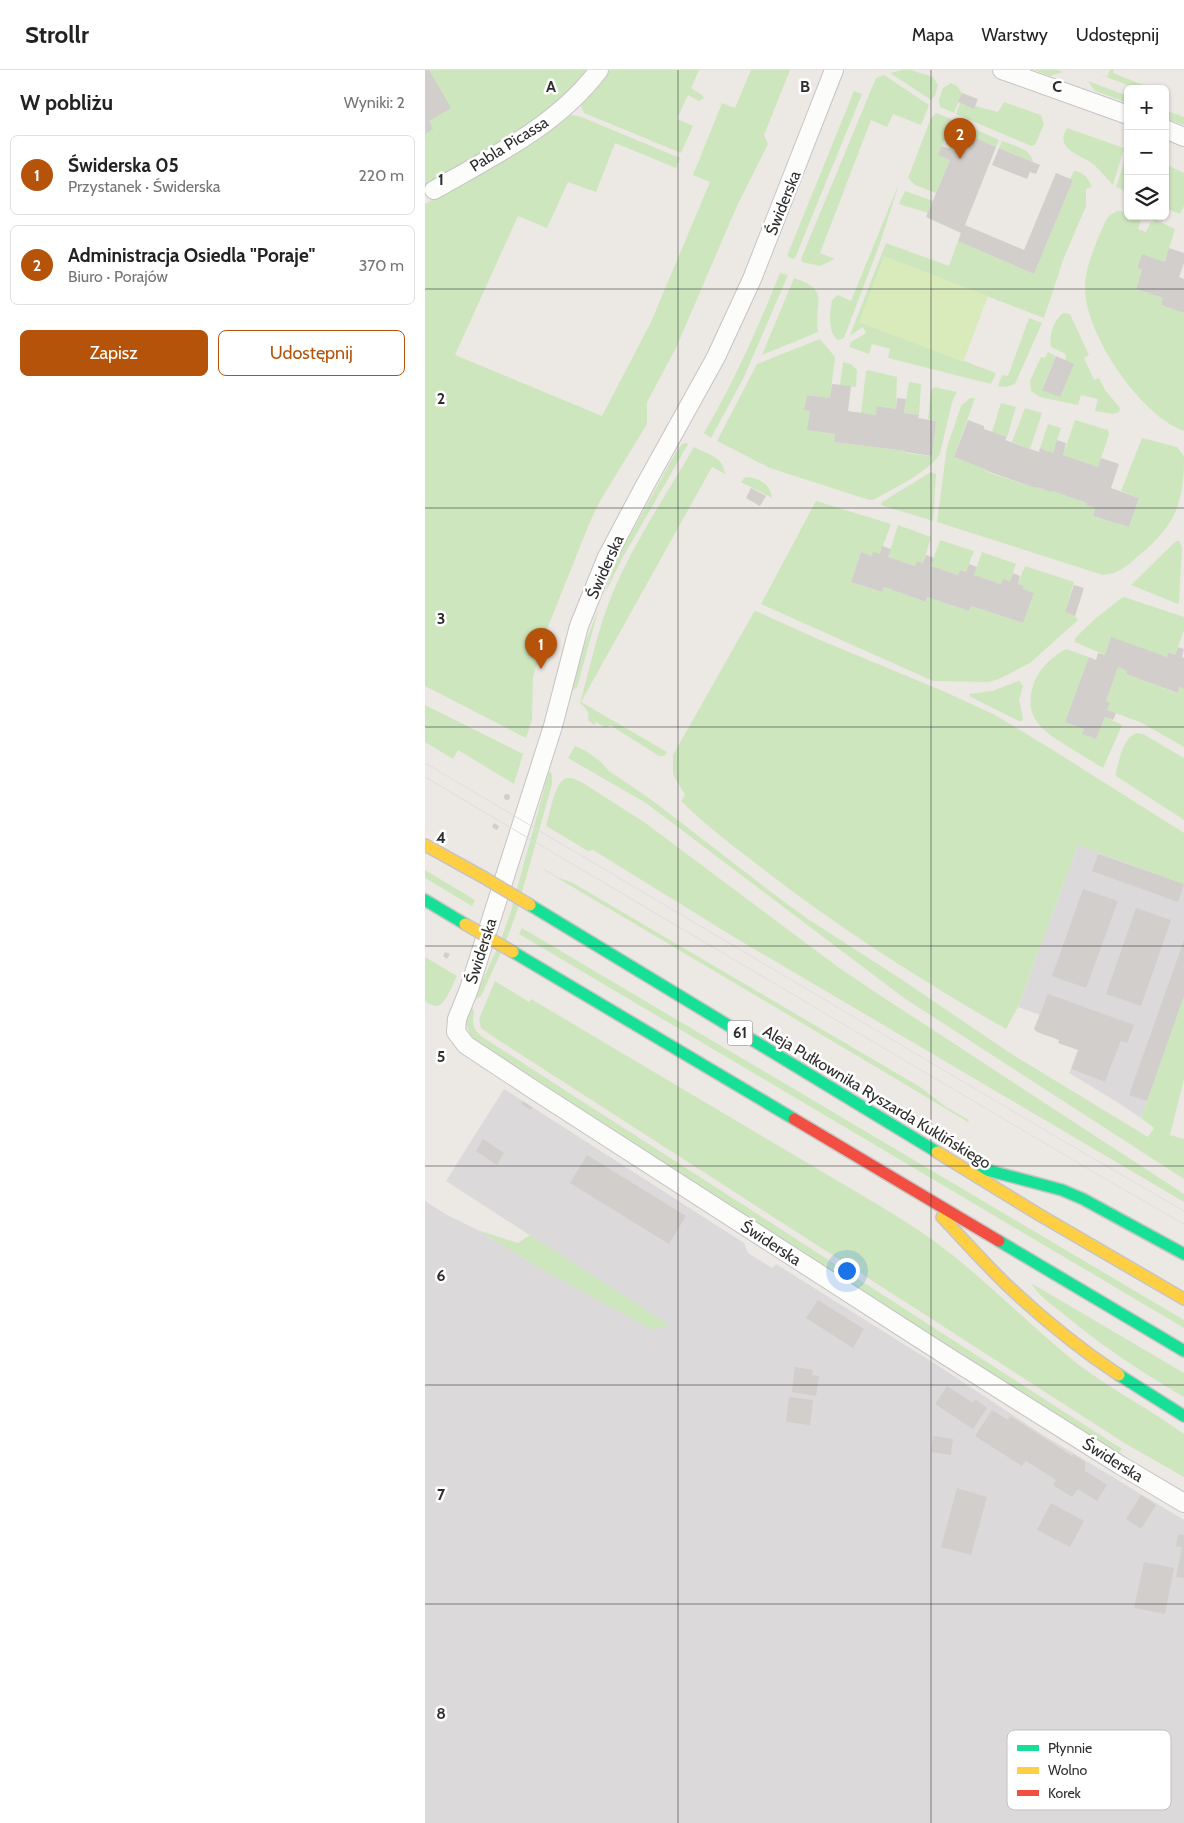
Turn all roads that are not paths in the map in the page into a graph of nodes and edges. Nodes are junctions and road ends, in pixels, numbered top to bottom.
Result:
1 (599, 70) edge
2 (834, 70) edge
3 (1002, 70) edge
4 (1124, 114) edge
5 (1167, 130) edge
6 (1184, 137) edge
7 (434, 190) dead end
8 (425, 845) edge
9 (425, 900) edge
10 (951, 1160) junction
11 (916, 1191) junction
12 (1184, 1254) edge
13 (1184, 1299) edge
14 (1184, 1351) edge
15 (1184, 1416) edge
16 (1184, 1503) edge

1 - 7 street, Pabla Picassa
2 - 16 street, Świderska
3 - 4 street
5 - 6 street
8 - 10 main road, Aleja Pułkownika Ryszarda Kuklińskiego / 61, bridge
9 - 11 main road, bridge
10 - 12 main road
10 - 13 main road, Aleja Pułkownika Ryszarda Kuklińskiego / 61
11 - 14 main road
11 - 15 main road

